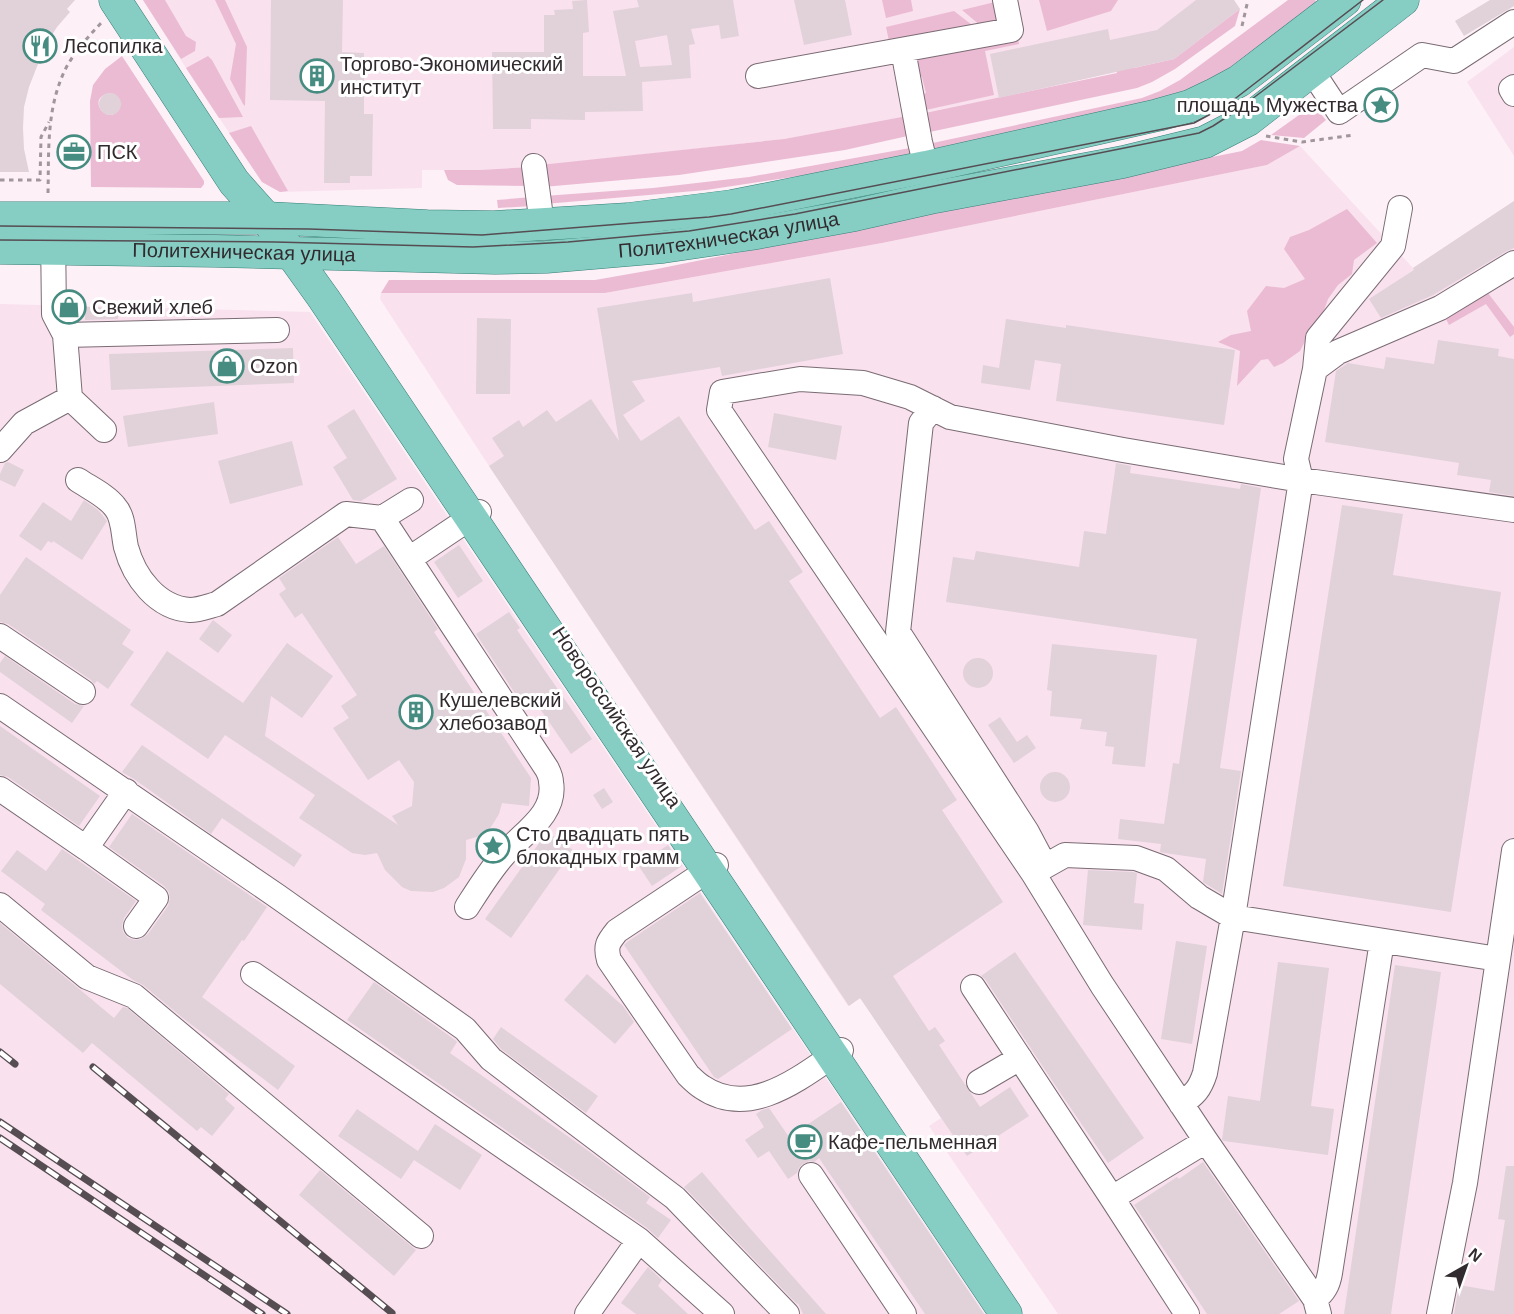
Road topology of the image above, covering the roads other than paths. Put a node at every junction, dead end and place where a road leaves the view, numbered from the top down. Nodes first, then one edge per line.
1 (1005, 0) edge
2 (1345, 0) edge
3 (1403, 0) edge
4 (109, 10) edge
5 (1514, 22) edge
6 (903, 50) junction
7 (1312, 71) junction
8 (758, 76) dead end
9 (1514, 87) edge
10 (1514, 94) edge
11 (1116, 124) junction
12 (1123, 162) junction
13 (534, 166) dead end
14 (927, 167) junction
15 (1400, 207) dead end
16 (0, 218) edge
17 (266, 218) junction
18 (52, 220) junction
19 (542, 224) junction
20 (0, 248) edge
21 (298, 253) junction
22 (1514, 263) edge
23 (277, 330) dead end
24 (65, 335) junction
25 (1315, 369) junction
26 (70, 398) junction
27 (933, 408) junction
28 (104, 430) dead end
29 (0, 450) edge
30 (78, 480) dead end
31 (1301, 480) junction
32 (411, 500) dead end
33 (1514, 510) edge
34 (475, 515) junction
35 (382, 518) junction
36 (409, 559) junction
37 (0, 636) edge
38 (83, 692) dead end
39 (0, 706) edge
40 (0, 789) edge
41 (126, 791) junction
42 (86, 848) junction
43 (1514, 851) edge
44 (712, 868) junction
45 (1039, 870) junction
46 (0, 905) edge
47 (467, 907) dead end
48 (1233, 917) junction
49 (135, 926) dead end
50 (1382, 941) junction
51 (1498, 959) junction
52 (253, 974) dead end
53 (974, 987) dead end
54 (837, 1053) junction
55 (1020, 1058) junction
56 (979, 1082) dead end
57 (1181, 1104) junction
58 (1206, 1141) junction
59 (811, 1175) dead end
60 (1112, 1198) junction
61 (421, 1236) dead end
62 (639, 1240) junction
63 (1317, 1307) edge
64 (587, 1314) edge
65 (722, 1314) edge
66 (787, 1314) edge
67 (904, 1314) edge
68 (1006, 1314) edge
69 (1018, 1314) edge
70 (1187, 1314) edge
71 (1439, 1314) edge

1 - 6 lane
2 - 11 main road, Политехническая улица
3 - 7 main road, Политехническая улица
4 - 17 main road, Новороссийская улица
5 - 7 lane
6 - 8 lane
6 - 14 lane
7 - 12 main road, Политехническая улица
9 - 10 lane
11 - 12 main road
11 - 14 main road, Политехническая улица
12 - 21 main road, Политехническая улица
13 - 19 lane
14 - 19 main road, Политехническая улица
15 - 25 lane
16 - 18 main road, Политехническая улица
17 - 18 main road, Политехническая улица
17 - 19 main road, Политехническая улица
17 - 21 main road, Новороссийская улица
18 - 20 main road, Политехническая улица
18 - 21 main road, Политехническая улица
18 - 24 lane
21 - 34 main road, Новороссийская улица
22 - 25 lane
23 - 24 lane
24 - 26 lane
25 - 31 lane
26 - 28 lane
26 - 29 lane
27 - 31 lane
27 - 45 lane
27 - 45 lane
30 - 35 lane
31 - 33 lane
31 - 48 lane
32 - 35 lane
34 - 36 lane
34 - 44 main road, Новороссийская улица
35 - 36 lane
36 - 47 lane
37 - 38 lane
39 - 41 lane
40 - 42 lane
41 - 42 lane
41 - 66 lane
42 - 49 lane
43 - 51 lane
44 - 54 main road, Новороссийская улица
44 - 54 lane
45 - 48 lane
45 - 57 lane
46 - 61 lane
48 - 50 lane
48 - 57 lane
50 - 51 lane
50 - 63 lane
51 - 71 lane
52 - 62 lane
53 - 55 lane
54 - 68 main road, Новороссийская улица
54 - 69 main road, Новороссийская улица
55 - 56 lane
55 - 60 lane
57 - 58 lane
58 - 60 lane
58 - 63 lane
59 - 67 lane
60 - 70 lane
62 - 64 lane
62 - 65 lane

